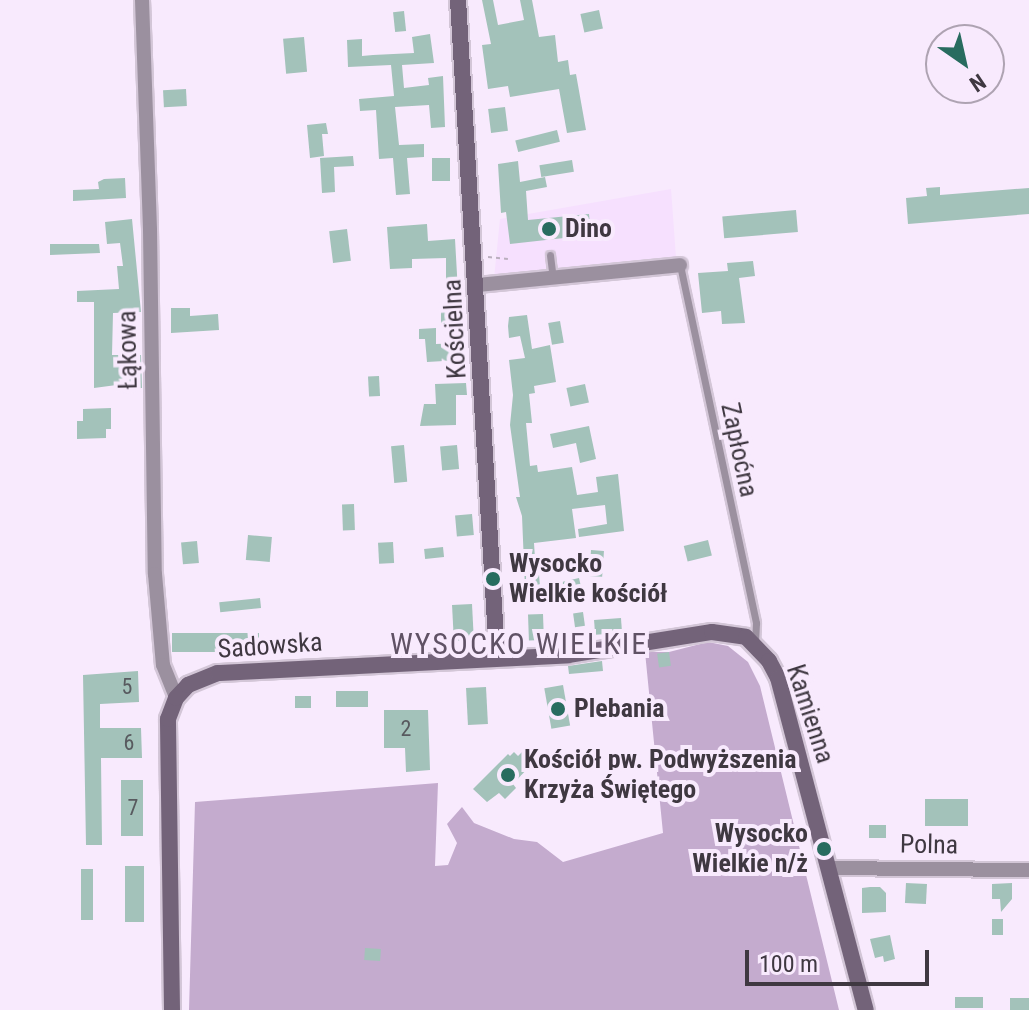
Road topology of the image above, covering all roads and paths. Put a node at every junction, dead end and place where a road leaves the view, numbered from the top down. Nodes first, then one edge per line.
1 (142, 0) edge
2 (458, 0) edge
3 (475, 255) junction
4 (550, 255) dead end
5 (508, 259) dead end
6 (680, 265) joint
7 (553, 278) junction
8 (477, 285) junction
9 (755, 644) junction
10 (497, 656) junction
11 (176, 698) junction
12 (829, 868) junction
13 (1029, 870) edge
14 (172, 1010) edge
15 (866, 1010) edge

1 - 11 street, Łąkowa
2 - 3 street, Kościelna
3 - 5 path
3 - 8 street, Kościelna
4 - 7 lane
6 - 7 street
6 - 9 lane, Zapłoćna
7 - 8 street
8 - 10 street, Kościelna
9 - 10 street, Kamienna
9 - 12 street, Kamienna
10 - 11 street, Sadowska
11 - 14 street
12 - 13 street, Polna
12 - 15 street, Kamienna

